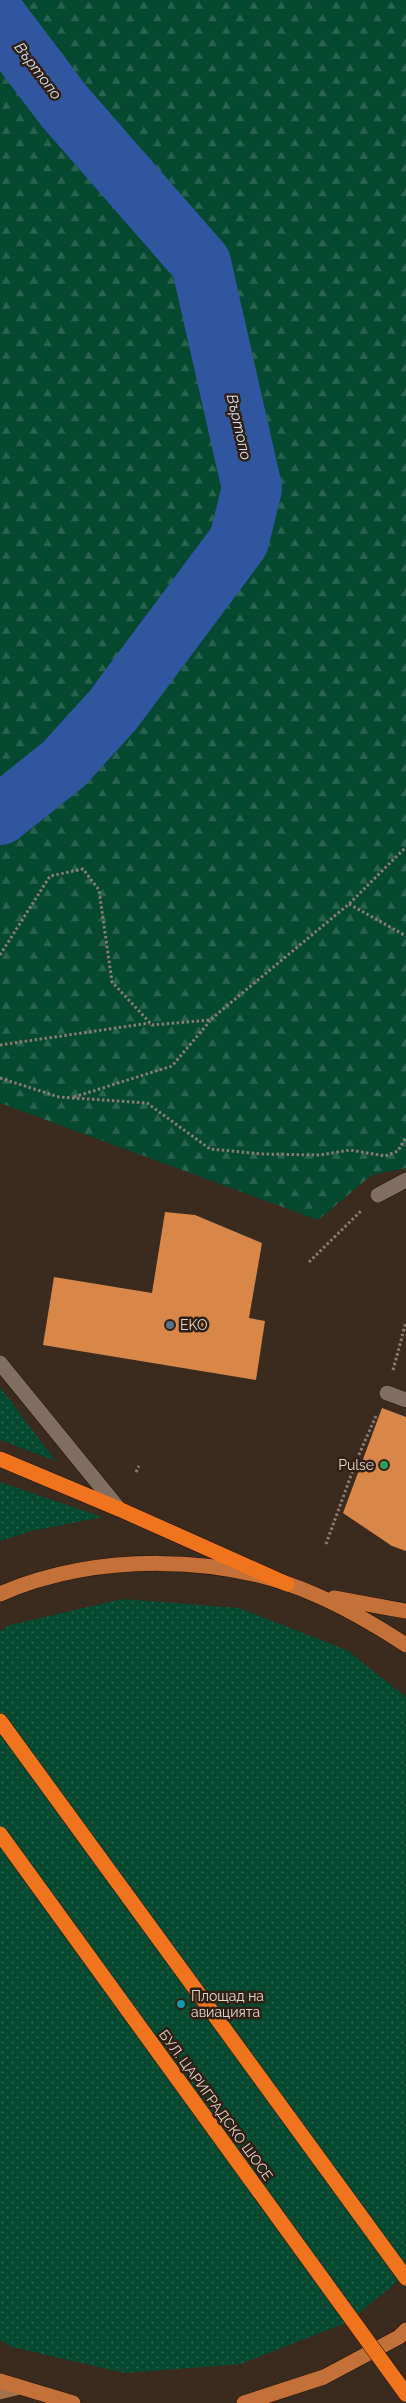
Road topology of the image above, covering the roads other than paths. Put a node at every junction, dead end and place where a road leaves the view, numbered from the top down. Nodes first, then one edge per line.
1 (406, 1180) edge
2 (378, 1195) road end
3 (0, 1363) edge
4 (386, 1393) dead end
5 (406, 1400) edge
6 (0, 1459) edge
7 (119, 1509) junction
8 (287, 1584) junction
9 (0, 1594) edge
10 (315, 1594) junction
11 (406, 1611) edge
12 (406, 1645) edge
13 (0, 1721) edge
14 (0, 1834) edge
15 (406, 2278) edge
16 (406, 2330) edge
17 (0, 2381) edge
18 (16, 2388) junction
19 (0, 2392) edge
20 (406, 2394) edge
21 (73, 2403) edge
22 (244, 2403) edge

1 - 2 street
3 - 7 street
4 - 5 street
6 - 7 highway
7 - 8 highway
8 - 9 main road
8 - 10 main road
10 - 11 main road
10 - 12 main road
13 - 15 highway
14 - 20 highway, БУЛ. ЦАРИГРАДСКО ШОСЕ, bridge
16 - 22 main road
17 - 18 main road
18 - 19 main road
18 - 21 main road

